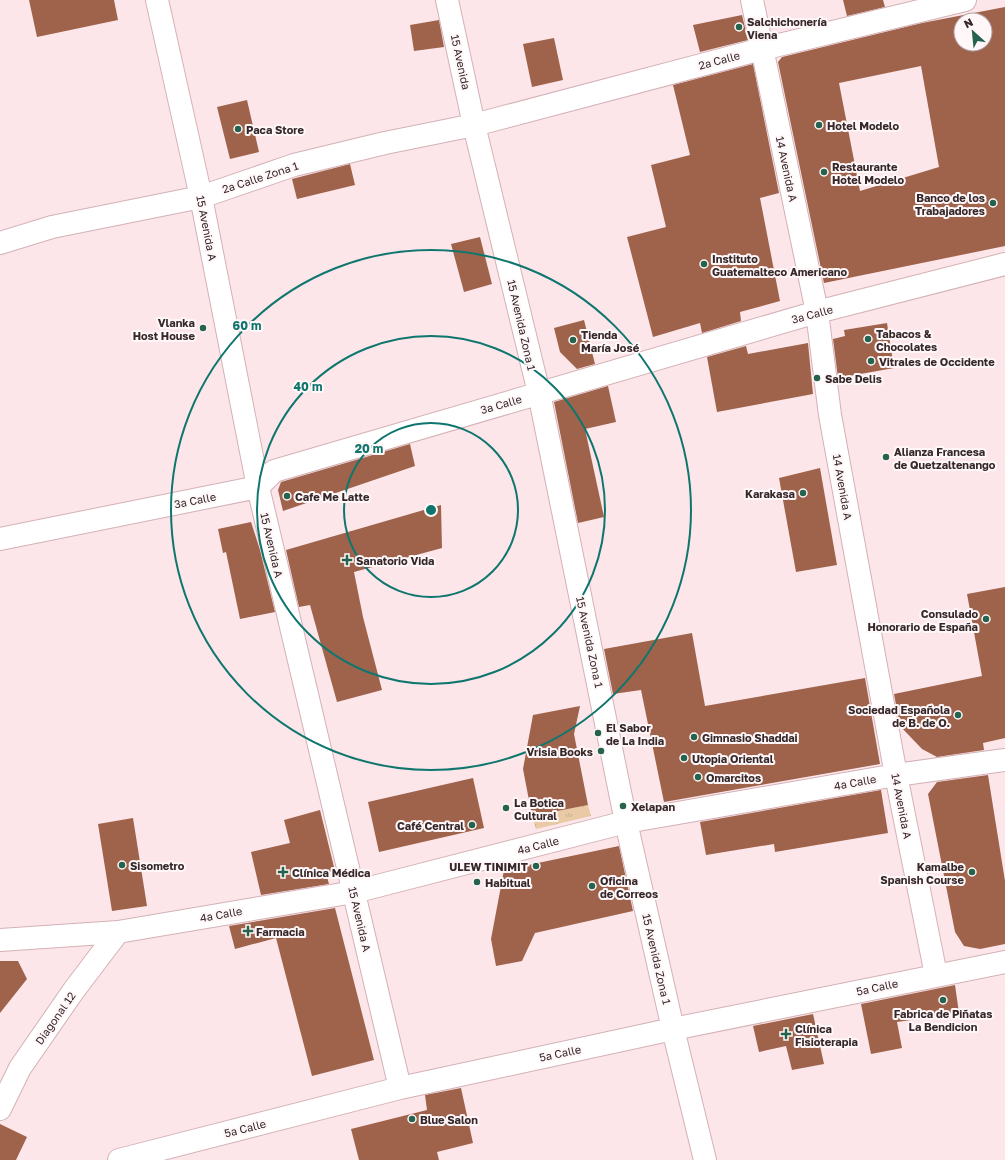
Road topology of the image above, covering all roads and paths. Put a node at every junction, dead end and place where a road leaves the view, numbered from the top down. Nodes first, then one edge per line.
1 (157, 0) edge
2 (447, 0) edge
3 (752, 0) edge
4 (965, 0) edge
5 (762, 49) junction
6 (474, 124) junction
7 (201, 197) junction
8 (0, 243) edge
9 (1005, 264) edge
10 (817, 312) junction
11 (539, 393) junction
12 (258, 487) junction
13 (0, 539) edge
14 (1005, 760) edge
15 (896, 775) junction
16 (626, 822) junction
17 (354, 892) junction
18 (118, 932) junction
19 (0, 940) edge
20 (1005, 962) edge
21 (936, 975) junction
22 (672, 1029) junction
23 (400, 1088) junction
24 (0, 1109) edge
25 (119, 1160) edge
26 (705, 1160) edge

1 - 7 street, 15 Avenida A
2 - 6 street, 15 Avenida
3 - 5 street, 14 Avenida A
4 - 5 street, 2a Calle
5 - 6 street, 2a Calle
5 - 10 street, 14 Avenida A
6 - 7 street, 2a Calle Zona 1
6 - 11 street, 15 Avenida Zona 1
7 - 8 street, 2a Calle Zona 1
7 - 12 street, 15 Avenida A
9 - 10 street, 3a Calle
10 - 11 street, 3a Calle
10 - 15 street, 14 Avenida A
11 - 12 street, 3a Calle
11 - 16 street, 15 Avenida Zona 1
12 - 13 street, 3a Calle
12 - 17 street, 15 Avenida A
14 - 15 street, 4a Calle
15 - 16 street, 4a Calle
15 - 21 street, 14 Avenida A
16 - 17 street, 4a Calle
16 - 22 street, 15 Avenida Zona 1
17 - 18 street, 4a Calle
17 - 23 street, 15 Avenida A
18 - 19 street, 4a Calle
18 - 24 street, Diagonal 12
20 - 21 street, 5a Calle
21 - 22 street, 5a Calle
22 - 23 street, 5a Calle
22 - 26 street, 15 Avenida Zona 1
23 - 25 street, 5a Calle

